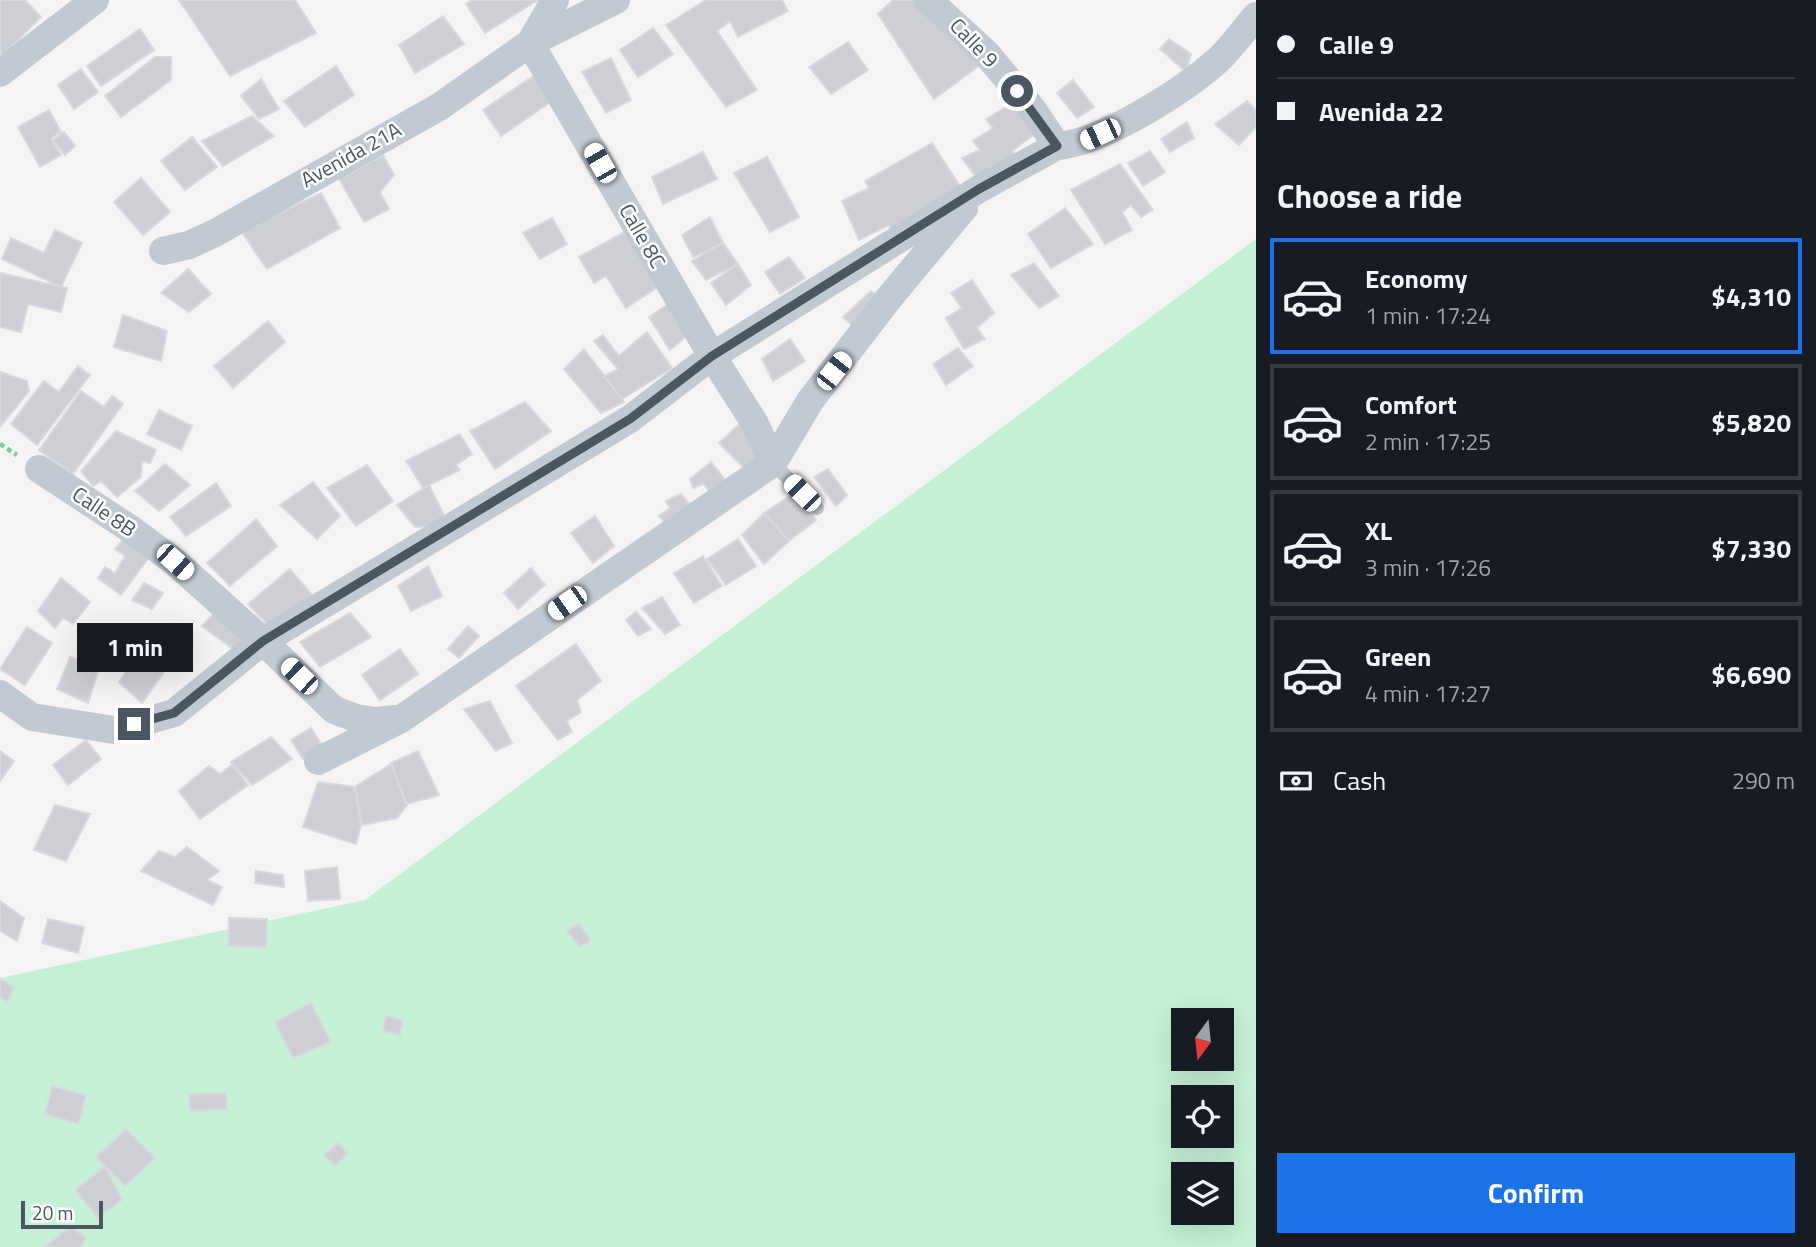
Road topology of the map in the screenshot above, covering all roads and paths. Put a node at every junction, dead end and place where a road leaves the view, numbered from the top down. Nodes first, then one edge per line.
1 (95, 0) edge
2 (555, 0) edge
3 (616, 0) edge
4 (928, 0) edge
5 (1256, 16) edge
6 (530, 43) junction
7 (0, 73) edge
8 (1064, 146) junction
9 (979, 189) junction
10 (163, 251) dead end
11 (712, 356) junction
12 (773, 463) junction
13 (38, 469) dead end
14 (817, 508) dead end
15 (263, 641) junction
16 (0, 694) edge
17 (401, 719) junction
18 (318, 761) dead end

1 - 7 street
2 - 6 street
3 - 6 street
4 - 8 street, Calle 9
5 - 8 street
6 - 10 street, Avenida 21A
6 - 11 street, Calle 8C
8 - 9 street
9 - 11 street
9 - 12 street
11 - 12 street, Calle 8C
11 - 15 street
12 - 14 lane
12 - 17 street
13 - 15 street, Calle 8B
15 - 16 street
15 - 17 street, Calle 8B
17 - 18 street

